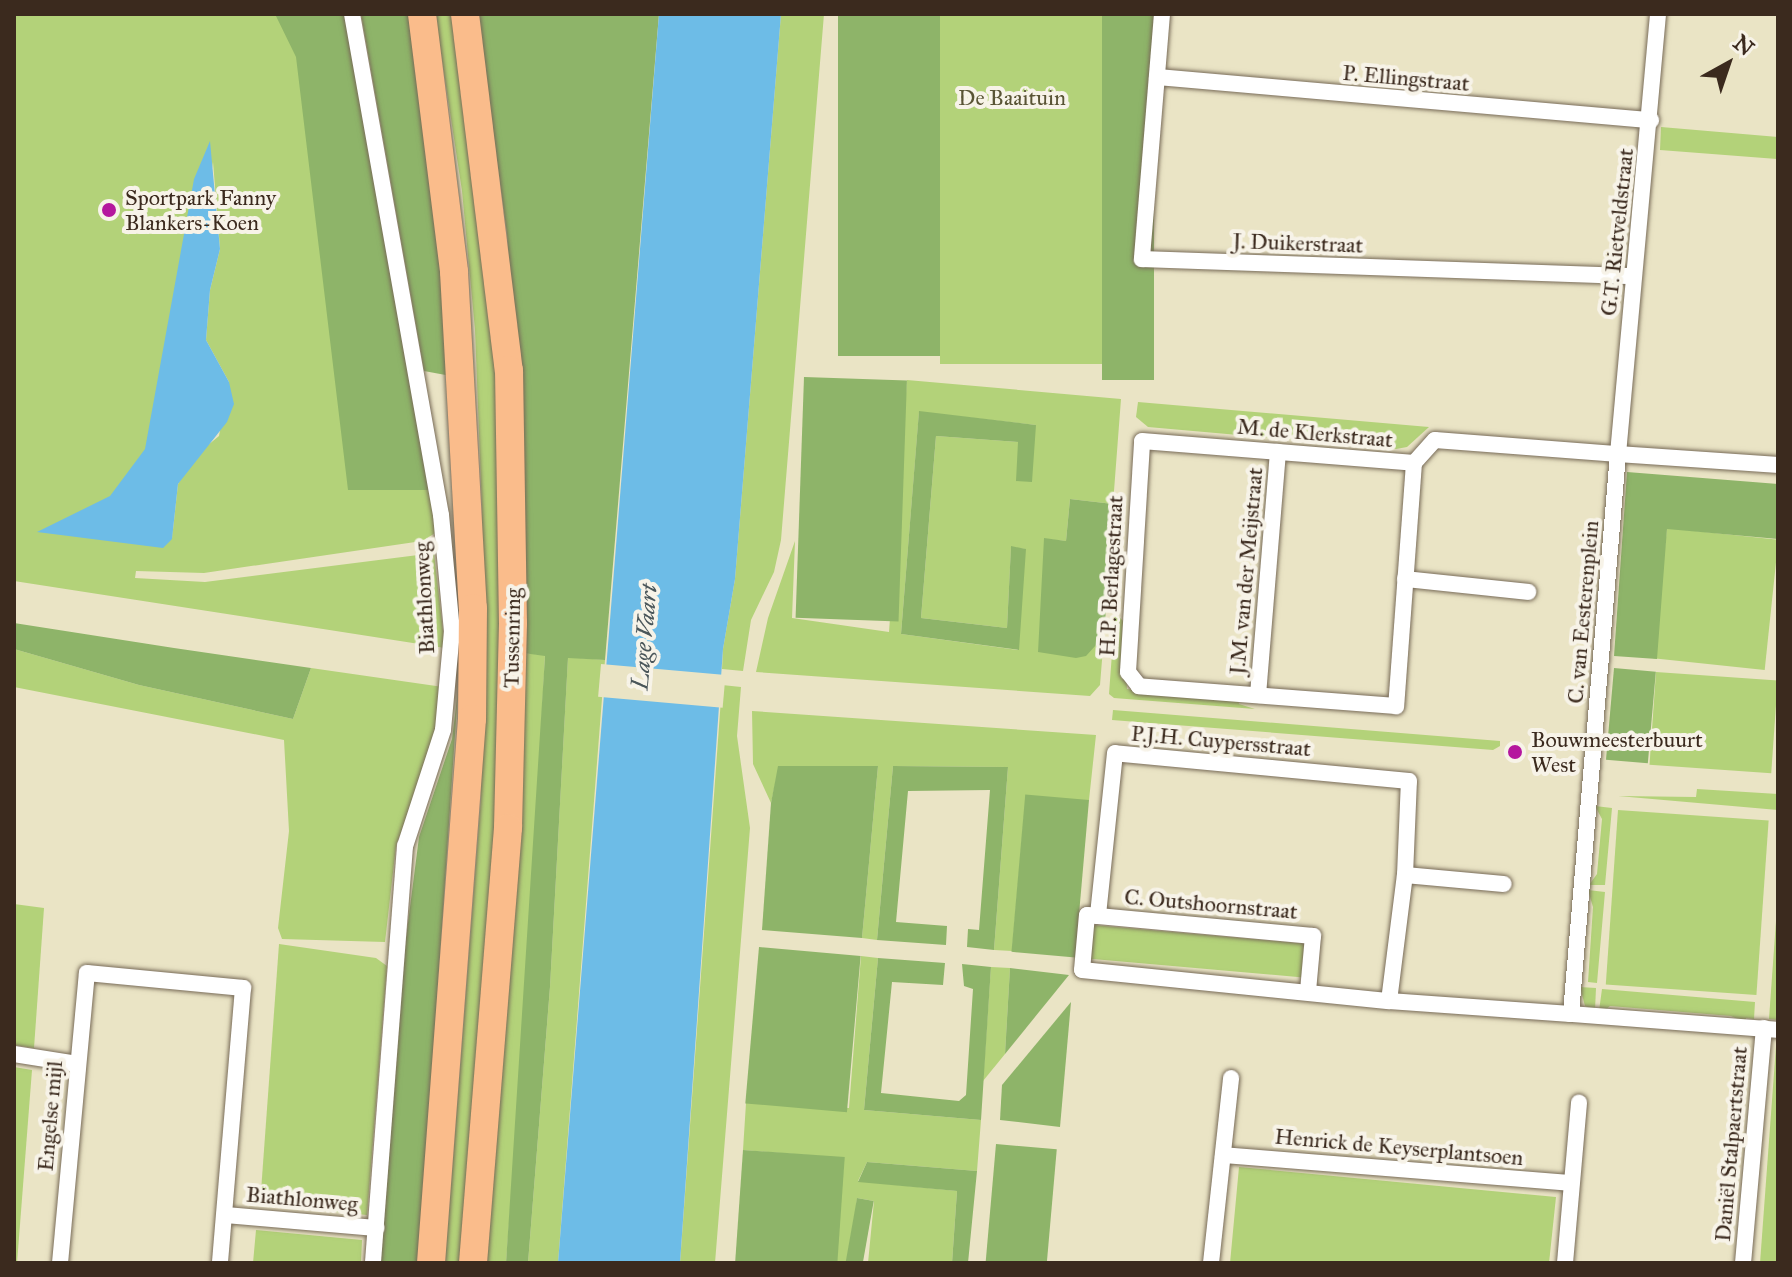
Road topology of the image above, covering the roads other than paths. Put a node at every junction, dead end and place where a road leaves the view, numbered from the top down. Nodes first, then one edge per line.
1 (352, 14) edge
2 (422, 14) edge
3 (465, 14) edge
4 (1162, 14) edge
5 (1658, 14) edge
6 (1157, 77) junction
7 (1651, 120) junction
8 (1634, 276) junction
9 (1142, 441) joint
10 (1278, 452) junction
11 (1618, 454) junction
12 (1414, 463) junction
13 (1778, 465) edge
14 (1405, 579) junction
15 (1528, 592) dead end
16 (1258, 695) junction
17 (1405, 875) junction
18 (1504, 884) dead end
19 (1098, 916) junction
20 (87, 973) joint
21 (1308, 991) junction
22 (1389, 1001) junction
23 (1571, 1014) junction
24 (1771, 1029) edge
25 (14, 1054) edge
26 (77, 1064) junction
27 (1231, 1078) dead end
28 (1579, 1103) dead end
29 (1223, 1155) junction
30 (1571, 1183) junction
31 (225, 1215) junction
32 (376, 1228) junction
33 (60, 1263) edge
34 (220, 1263) edge
35 (373, 1263) edge
36 (431, 1263) edge
37 (473, 1263) edge
38 (1211, 1263) edge
39 (1565, 1263) edge
40 (1743, 1263) edge

1 - 32 street, Biathlonweg
2 - 36 highway, Tussenring
3 - 37 highway, Tussenring
4 - 6 street
5 - 7 street, G.T. Rietveldstraat
6 - 7 street, P. Ellingstraat
6 - 8 street, J. Duikerstraat
7 - 8 street, G.T. Rietveldstraat
8 - 11 street, G.T. Rietveldstraat
9 - 10 street, M. de Klerkstraat
9 - 16 street, H.P. Berlagestraat
10 - 12 street, M. de Klerkstraat
10 - 16 street, J.M. van der Meijstraat
11 - 12 street, M. de Klerkstraat
11 - 13 street
11 - 23 street, C. van Eesterenplein
12 - 14 street
14 - 15 street
14 - 16 street, H.P. Berlagestraat
17 - 18 street
17 - 19 street, P.J.H. Cuypersstraat
17 - 22 street
19 - 21 street, C. Outshoornstraat
19 - 21 street, P.J.H. Cuypersstraat
20 - 26 street, Engelse mijl
20 - 31 street, Biathlonweg
21 - 22 street
22 - 23 street
23 - 24 street
24 - 40 street, Daniël Stalpaertstraat
25 - 26 street
26 - 33 street, Engelse mijl
27 - 29 street
28 - 30 street
29 - 30 street, Henrick de Keyserplantsoen
29 - 38 street
30 - 39 street
31 - 32 street, Biathlonweg
31 - 34 street
32 - 35 street, Biathlonweg

